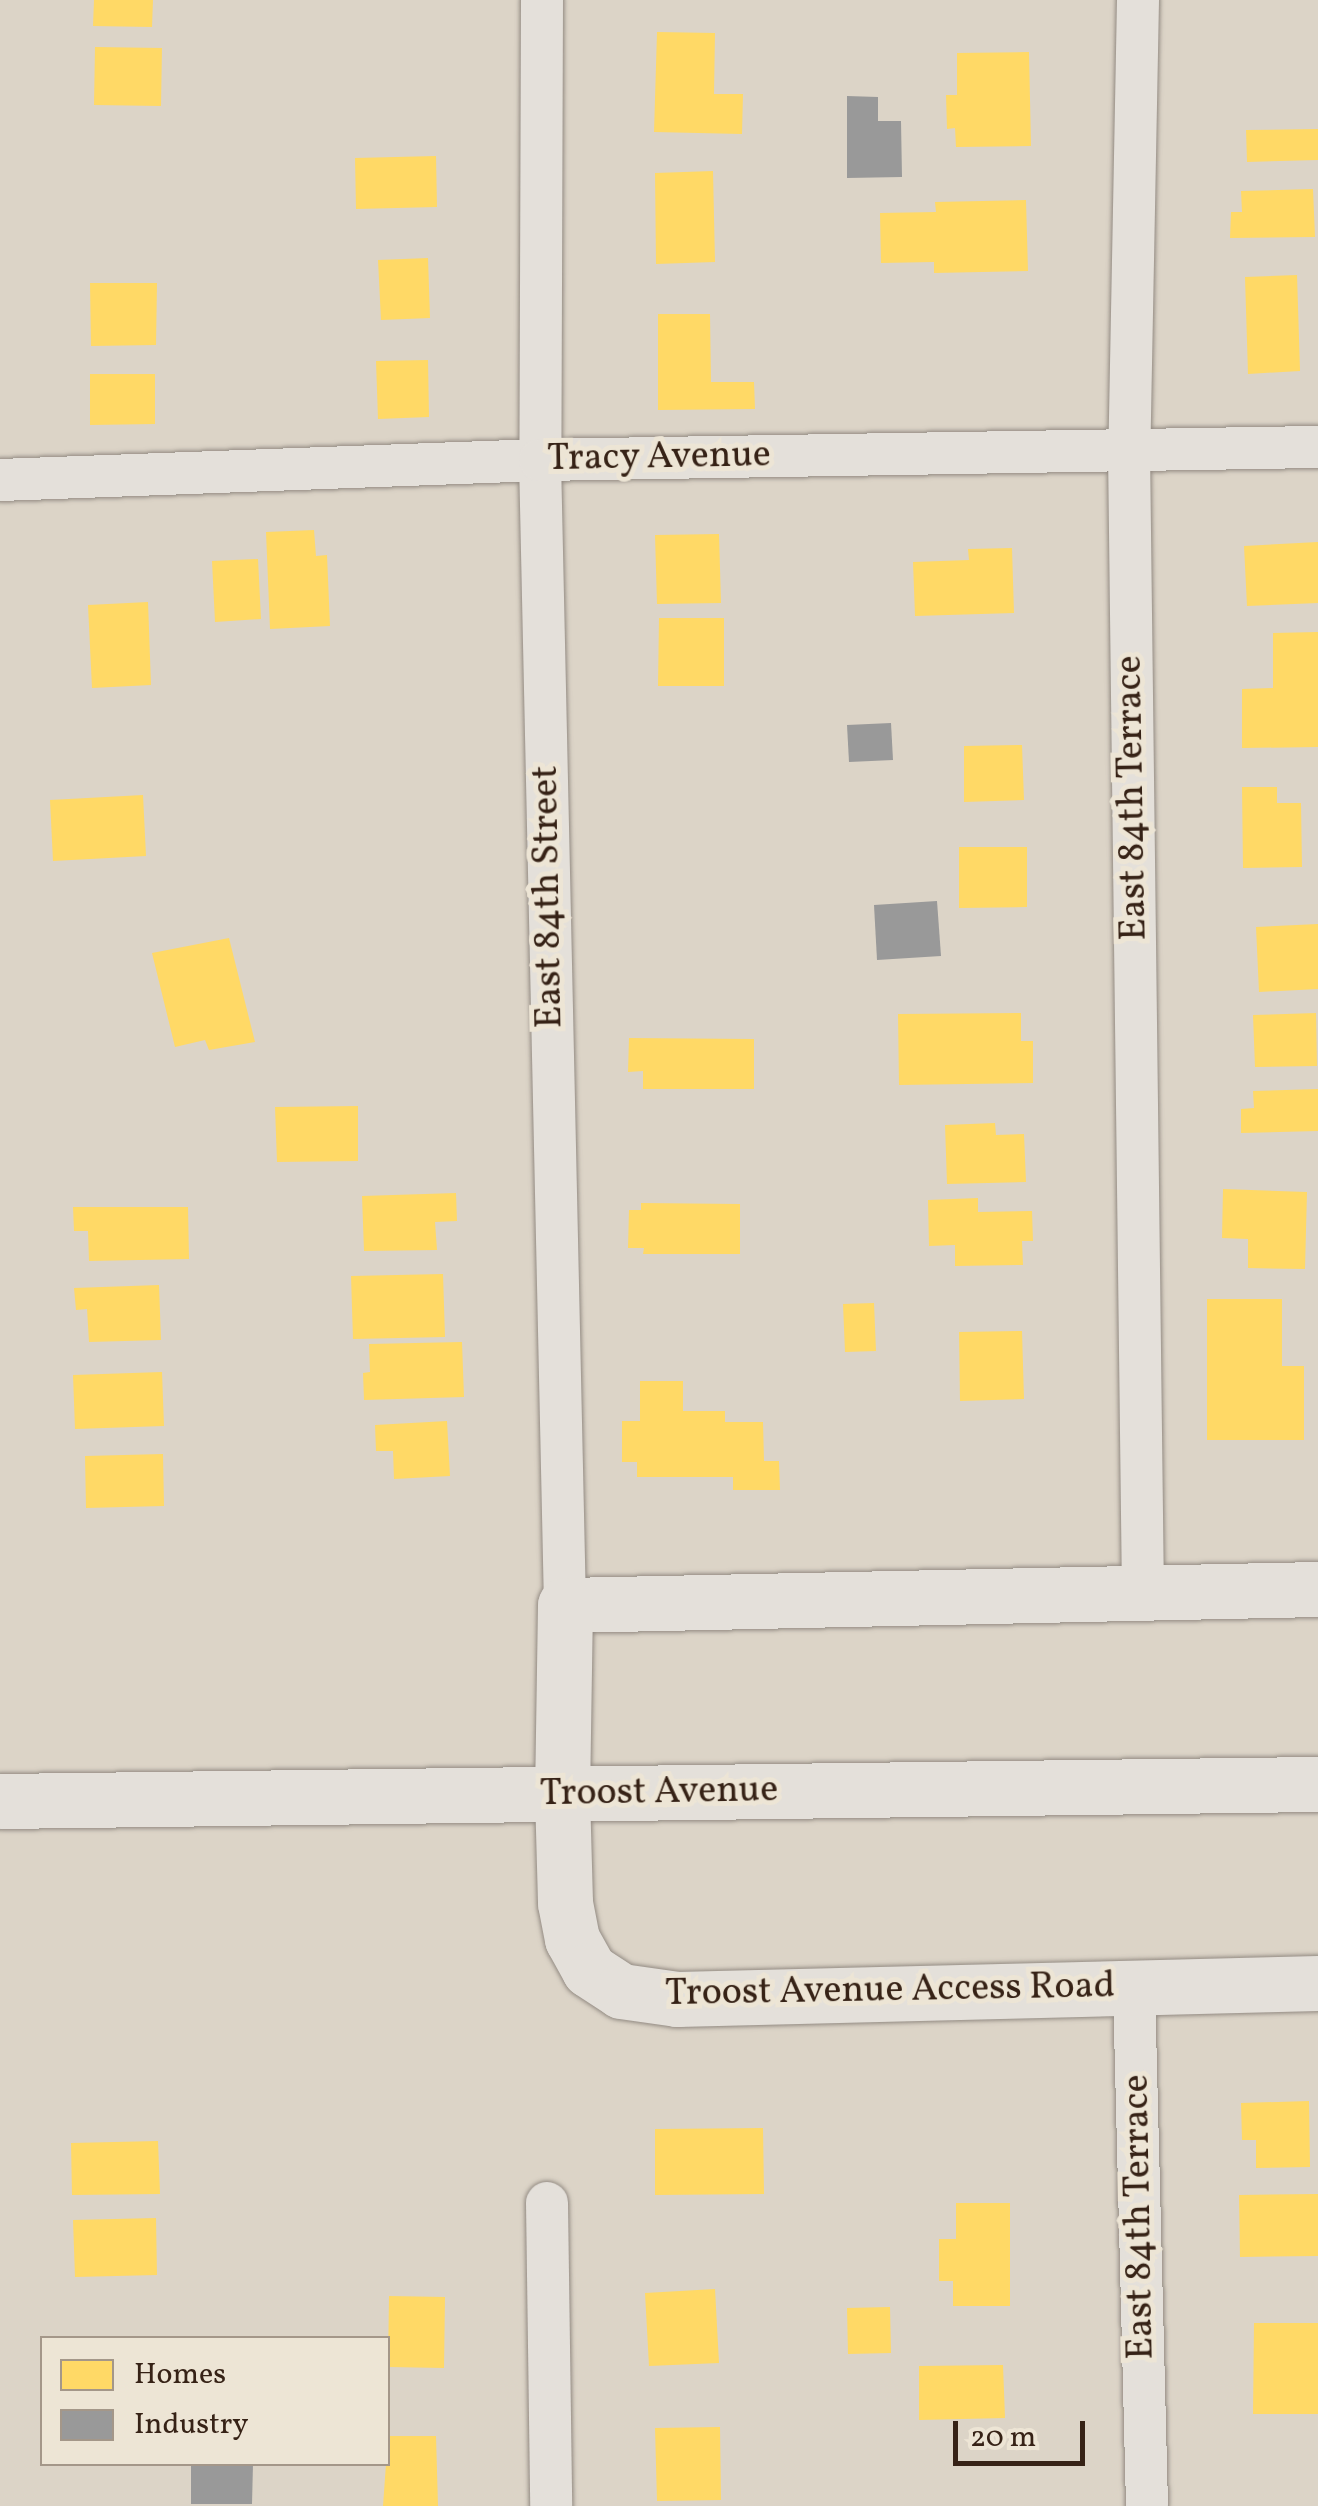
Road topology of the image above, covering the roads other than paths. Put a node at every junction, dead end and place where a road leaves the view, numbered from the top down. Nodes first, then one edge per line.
1 (542, 0) edge
2 (1138, 0) edge
3 (1318, 447) edge
4 (1130, 450) junction
5 (540, 460) junction
6 (0, 480) edge
7 (1318, 1589) edge
8 (1143, 1596) junction
9 (564, 1605) junction
10 (1318, 1784) edge
11 (562, 1794) junction
12 (0, 1801) edge
13 (1318, 1983) edge
14 (1134, 1988) junction
15 (547, 2202) dead end
16 (551, 2506) edge
17 (1147, 2506) edge

1 - 5 street, East 84th Street
2 - 4 street, East 84th Terrace
3 - 4 street, Tracy Avenue
4 - 5 street, Tracy Avenue
4 - 8 street, East 84th Terrace
5 - 6 street, Tracy Avenue
5 - 9 street, East 84th Street
7 - 8 street
8 - 9 street
9 - 11 street, East 84th Street
10 - 11 street, Troost Avenue
11 - 12 street, Troost Avenue
11 - 14 street, Troost Avenue Access Road
13 - 14 street, Troost Avenue Access Road
14 - 17 street, East 84th Terrace
15 - 16 street

